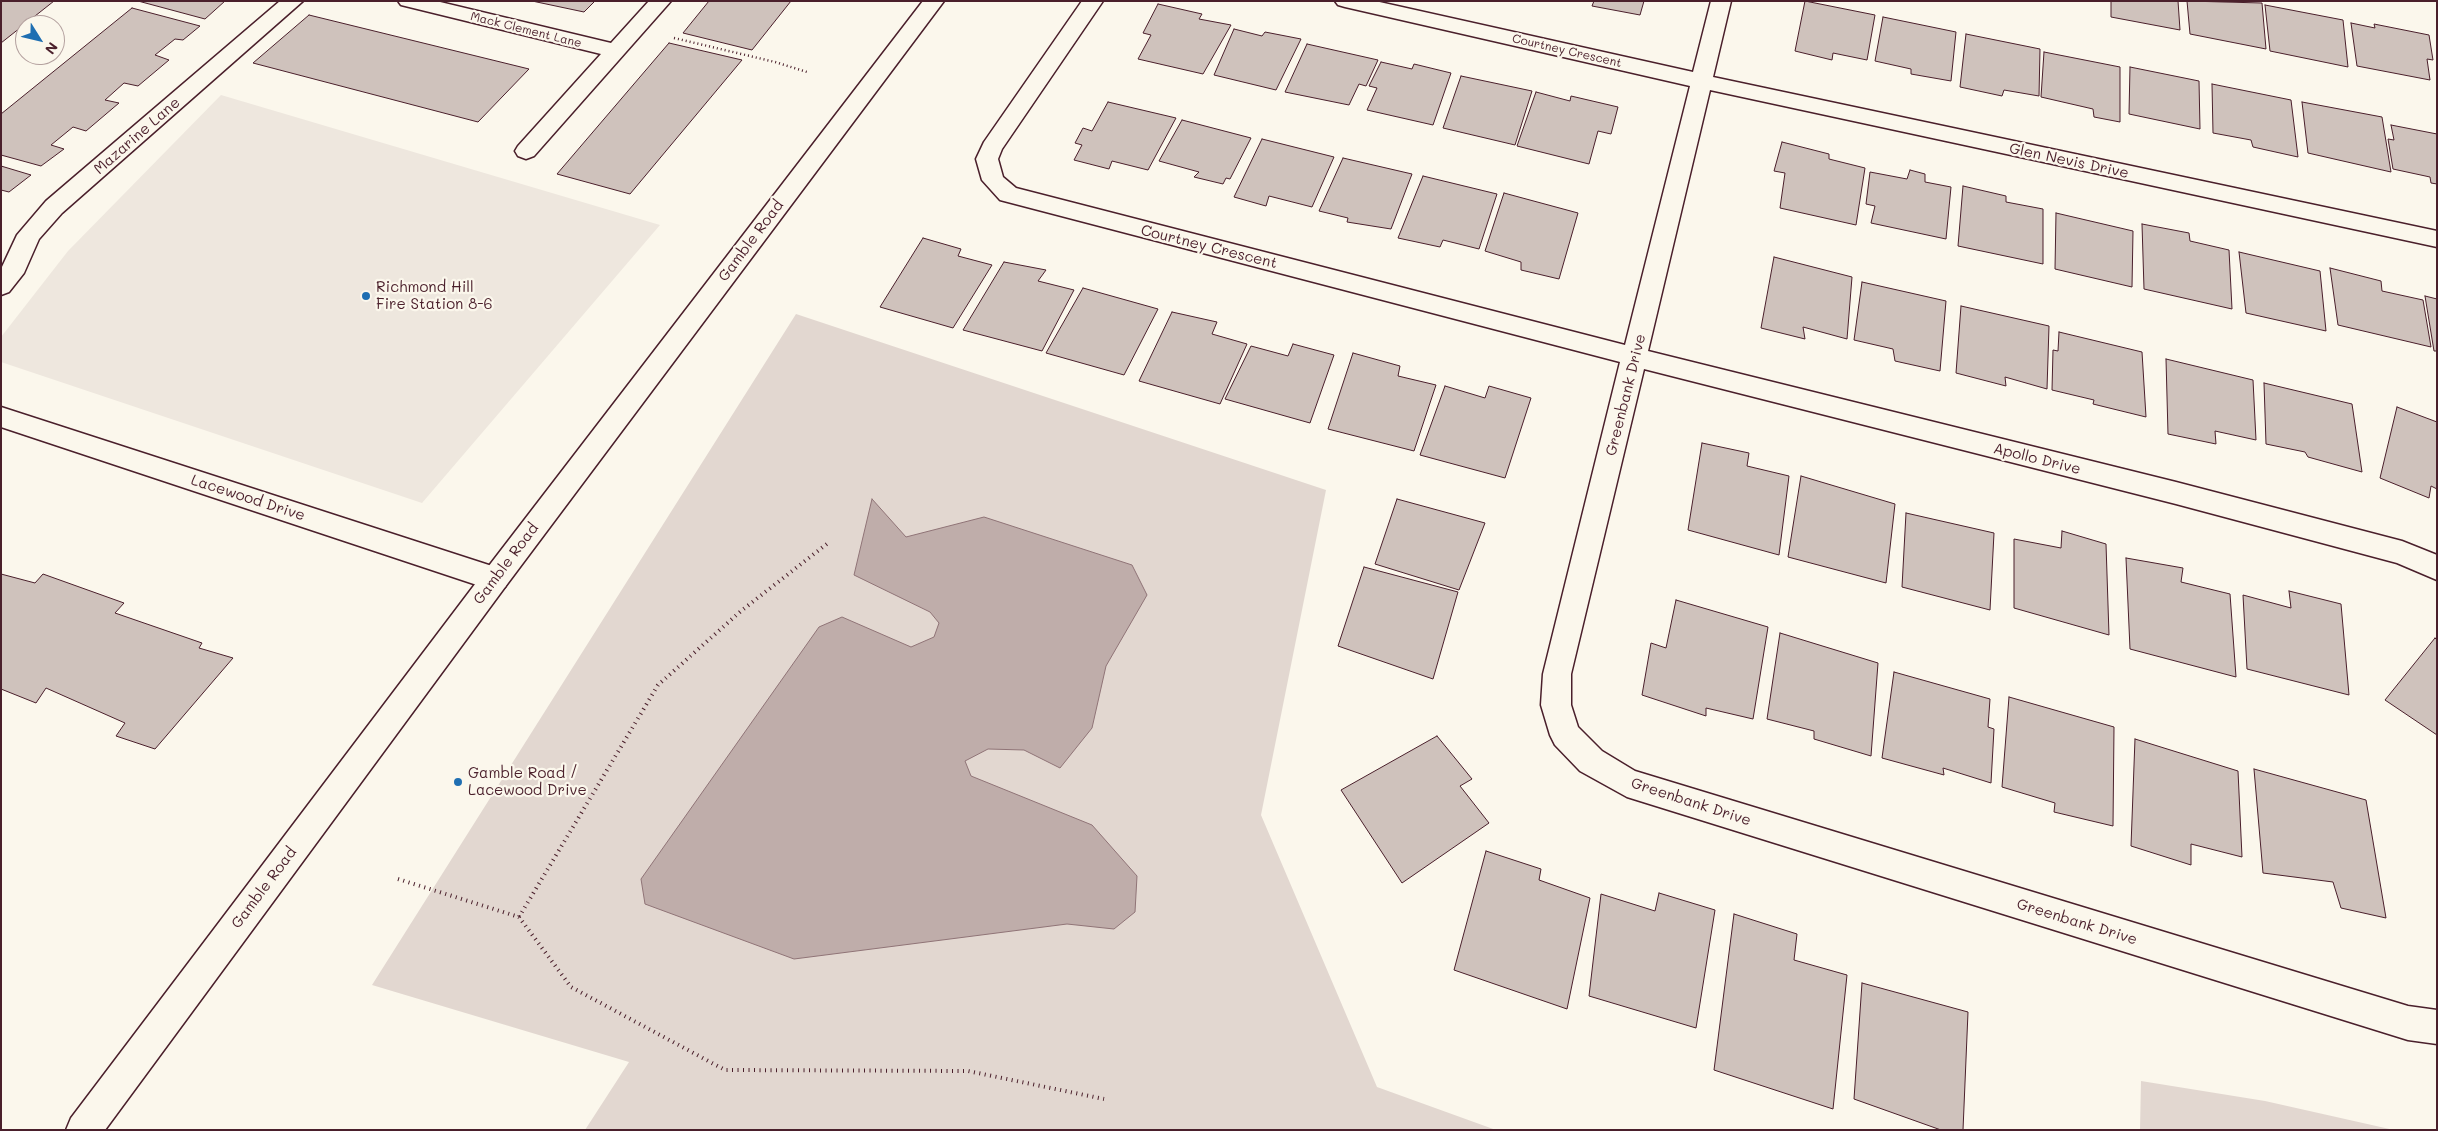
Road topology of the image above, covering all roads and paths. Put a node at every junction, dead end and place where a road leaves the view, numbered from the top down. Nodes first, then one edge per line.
1 (293, 1) edge
2 (408, 1) edge
3 (662, 1) edge
4 (934, 1) edge
5 (1093, 1) edge
6 (1345, 1) edge
7 (1721, 1) edge
8 (665, 35) dead end
9 (615, 51) junction
10 (806, 72) dead end
11 (1702, 82) junction
12 (526, 151) dead end
13 (2437, 239) edge
14 (1, 286) edge
15 (1636, 356) junction
16 (1, 417) edge
17 (828, 543) dead end
18 (2437, 568) edge
19 (495, 579) junction
20 (398, 879) dead end
21 (518, 917) junction
22 (2437, 1027) edge
23 (1104, 1099) dead end
24 (83, 1130) edge

1 - 14 street, Mazarine Lane
2 - 9 street, Mack Clement Lane
3 - 9 street
4 - 19 street, Gamble Road
5 - 15 street, Courtney Crescent
6 - 11 street, Courtney Crescent
7 - 11 street, Greenbank Drive
8 - 10 path
9 - 12 street
11 - 13 street, Glen Nevis Drive
11 - 15 street, Greenbank Drive
15 - 18 street, Apollo Drive
15 - 22 street, Greenbank Drive
16 - 19 street, Lacewood Drive
17 - 21 path
19 - 24 street, Gamble Road
20 - 21 path
21 - 23 path

